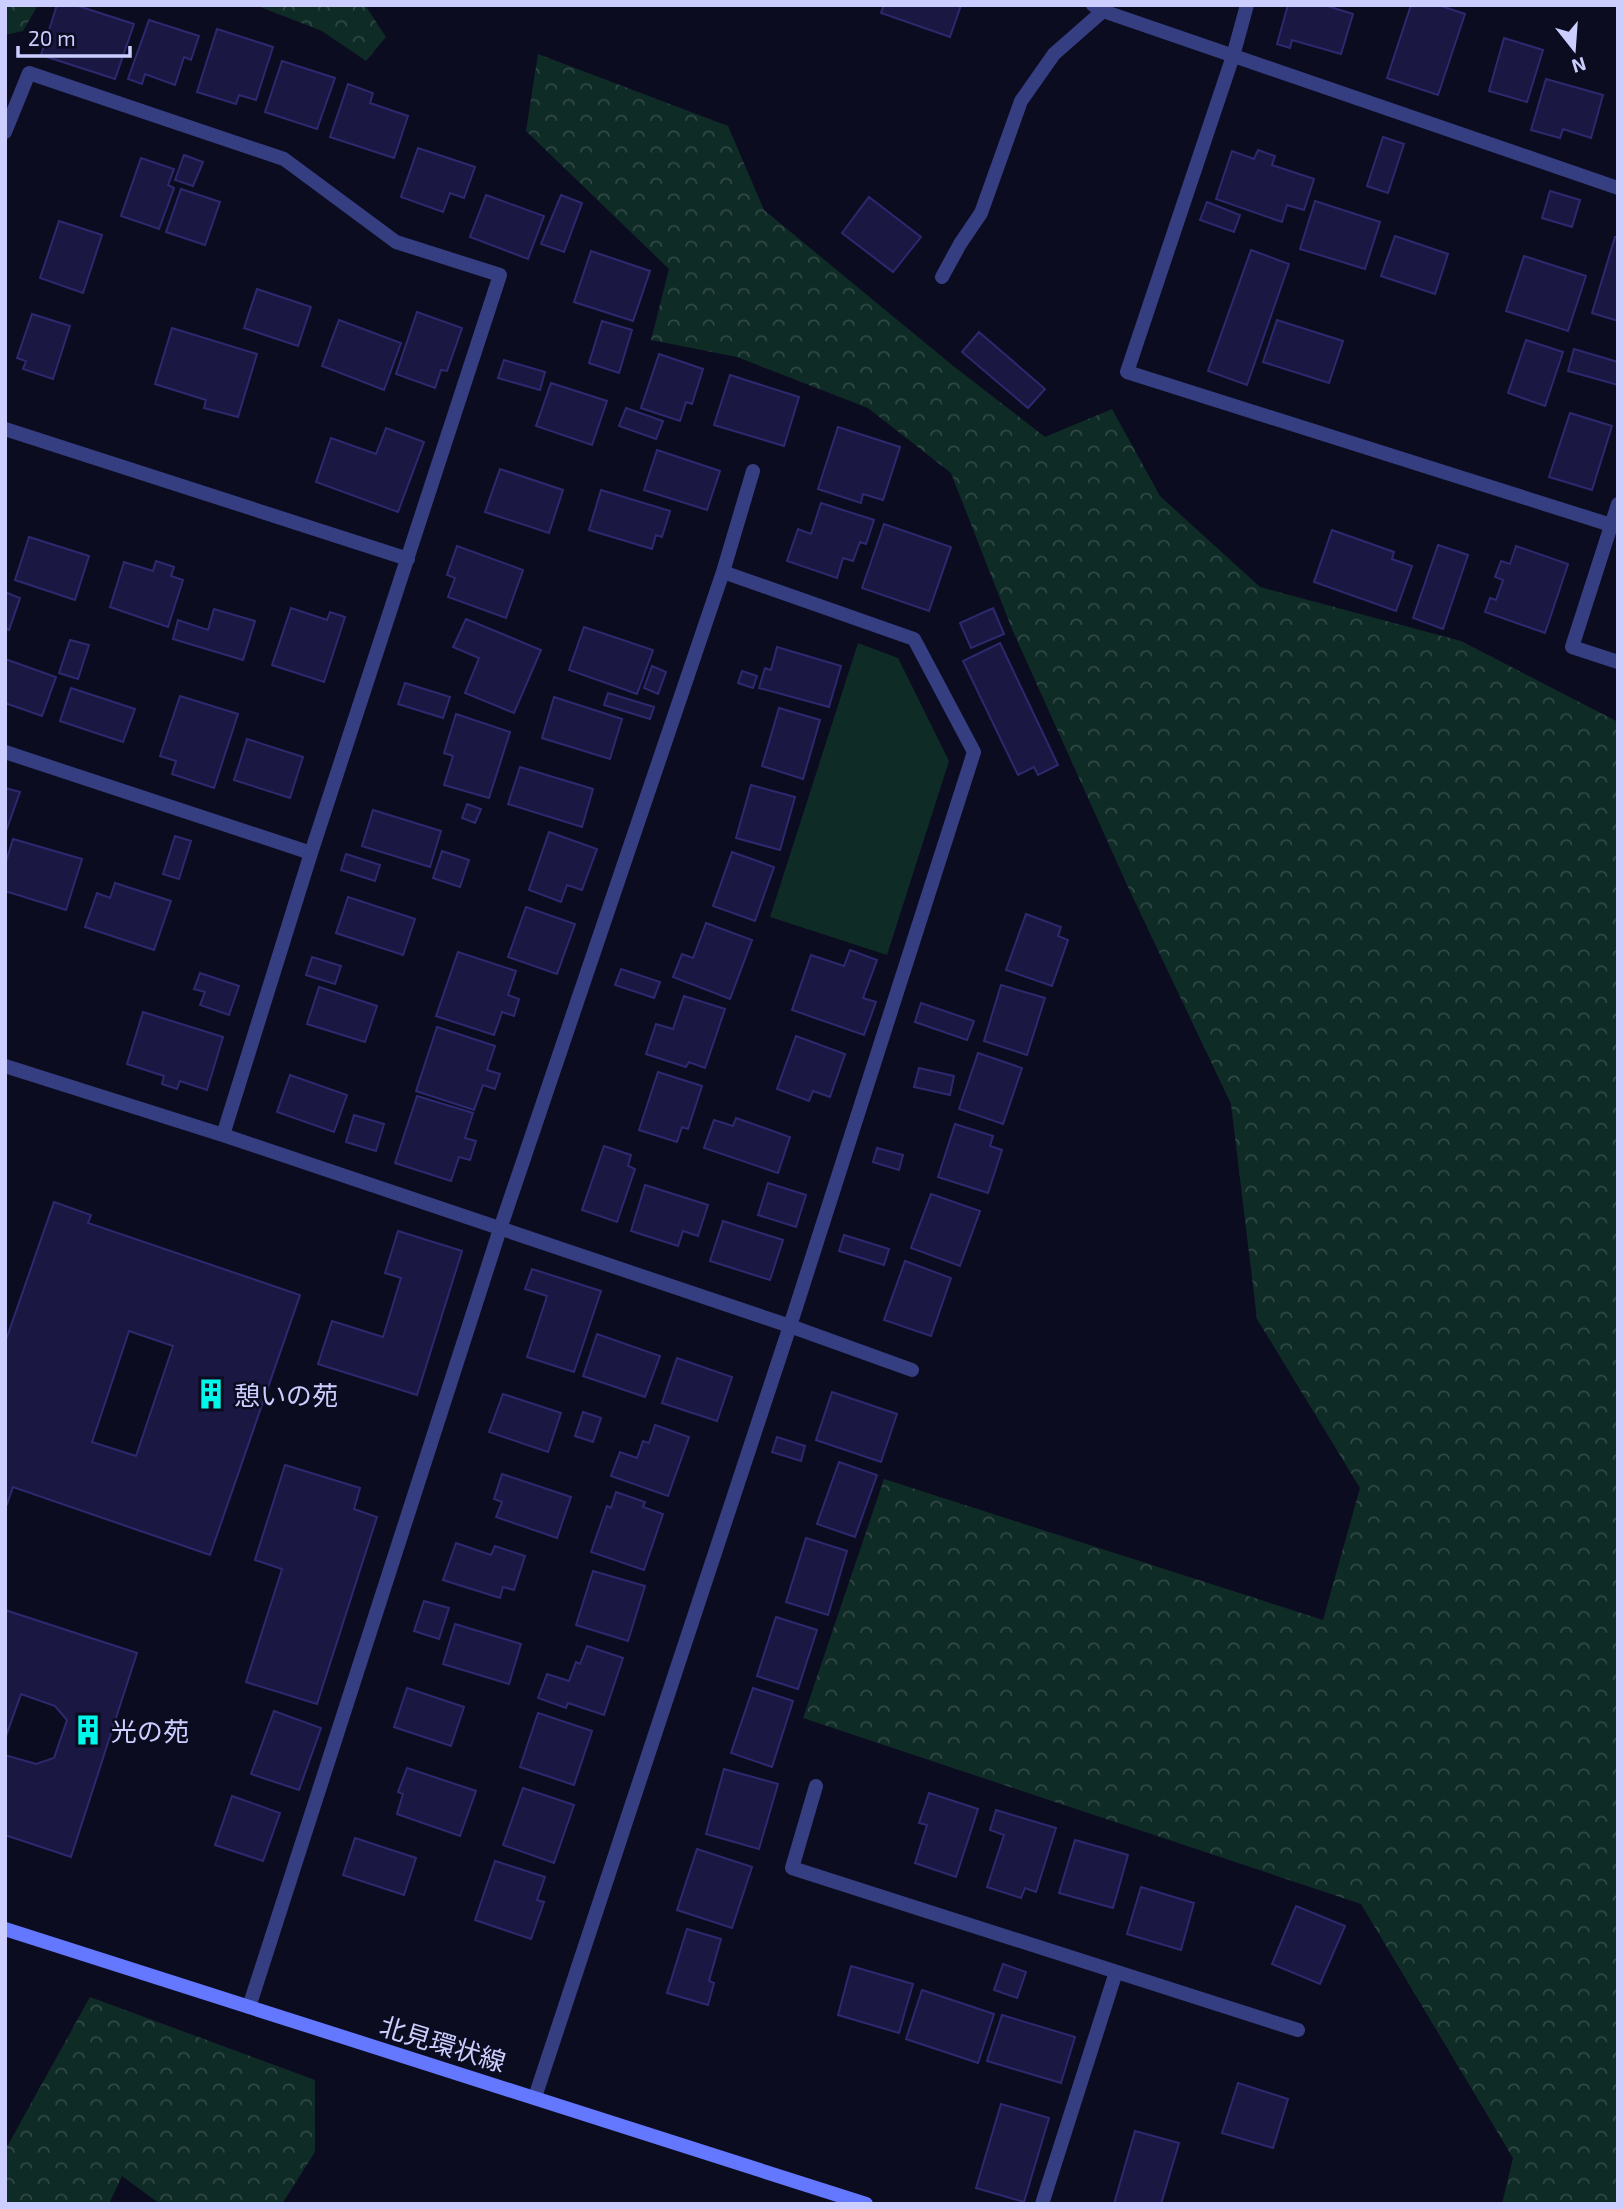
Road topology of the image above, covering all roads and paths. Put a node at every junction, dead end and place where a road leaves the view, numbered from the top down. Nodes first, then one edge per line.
1 (1247, 5) edge
2 (1098, 8) edge
3 (1233, 56) junction
4 (5, 132) edge
5 (1618, 188) edge
6 (942, 277) dead end
7 (5, 429) edge
8 (753, 471) dead end
9 (1618, 504) edge
10 (1611, 525) junction
11 (408, 559) junction
12 (723, 572) junction
13 (1618, 662) edge
14 (5, 752) edge
15 (311, 853) junction
16 (5, 1066) edge
17 (223, 1135) junction
18 (500, 1229) junction
19 (790, 1326) junction
20 (912, 1370) dead end
21 (816, 1786) dead end
22 (5, 1929) edge
23 (1116, 1972) junction
24 (249, 2007) junction
25 (1298, 2030) dead end
26 (535, 2097) junction
27 (866, 2204) edge
28 (1042, 2204) edge

1 - 3 street
2 - 3 street
2 - 6 street
3 - 5 street
3 - 10 street
4 - 11 street
7 - 11 street
8 - 12 street
9 - 10 street
10 - 13 street
11 - 15 street
12 - 18 street
12 - 19 street
14 - 15 street
15 - 17 street
16 - 17 street
17 - 18 street
18 - 19 street
18 - 24 street
19 - 20 street
19 - 26 street
21 - 23 street
22 - 24 main road, 北見環状線
23 - 25 street
23 - 28 street
24 - 26 main road, 北見環状線
26 - 27 main road, 北見環状線

